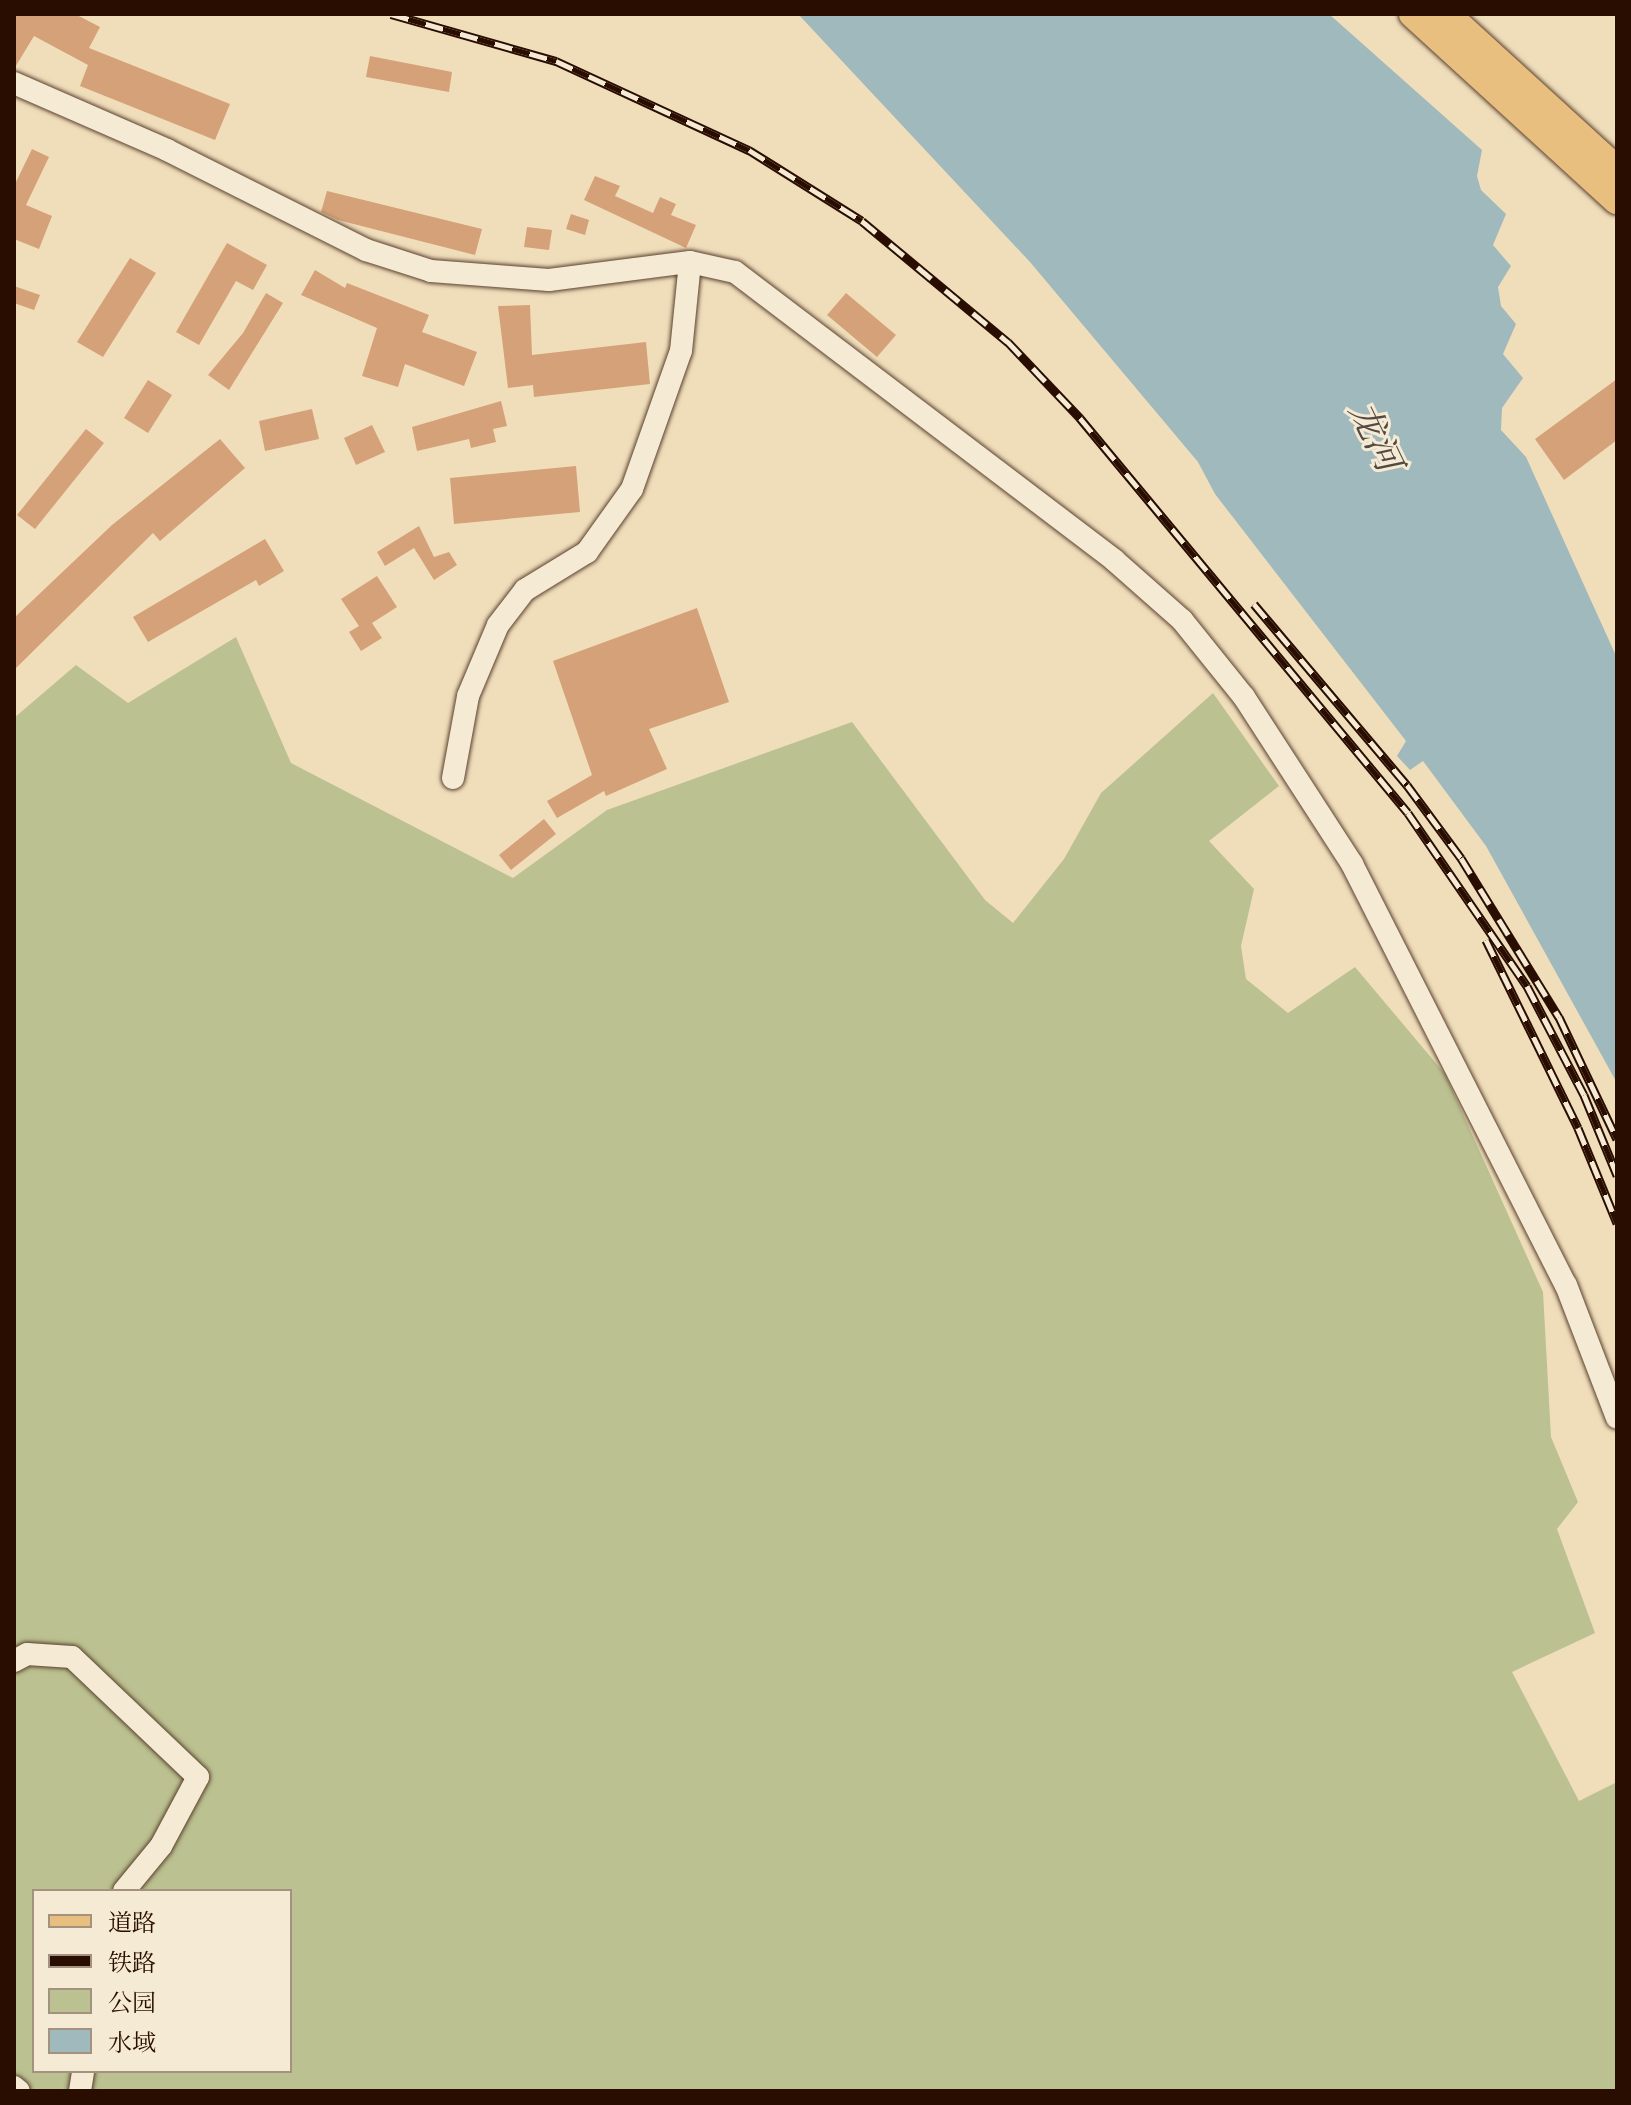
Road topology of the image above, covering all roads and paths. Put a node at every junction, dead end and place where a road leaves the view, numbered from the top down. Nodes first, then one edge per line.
1 (1413, 14) edge
2 (1446, 14) edge
3 (14, 83) edge
4 (1617, 170) edge
5 (1617, 200) edge
6 (690, 262) junction
7 (453, 778) dead end
8 (1617, 1418) edge
9 (14, 1661) edge
10 (126, 1889) edge
11 (14, 2087) edge
12 (19, 2091) edge

1 - 5 main road
2 - 4 main road
3 - 6 street
6 - 7 street
6 - 8 street
9 - 10 street
11 - 12 street

